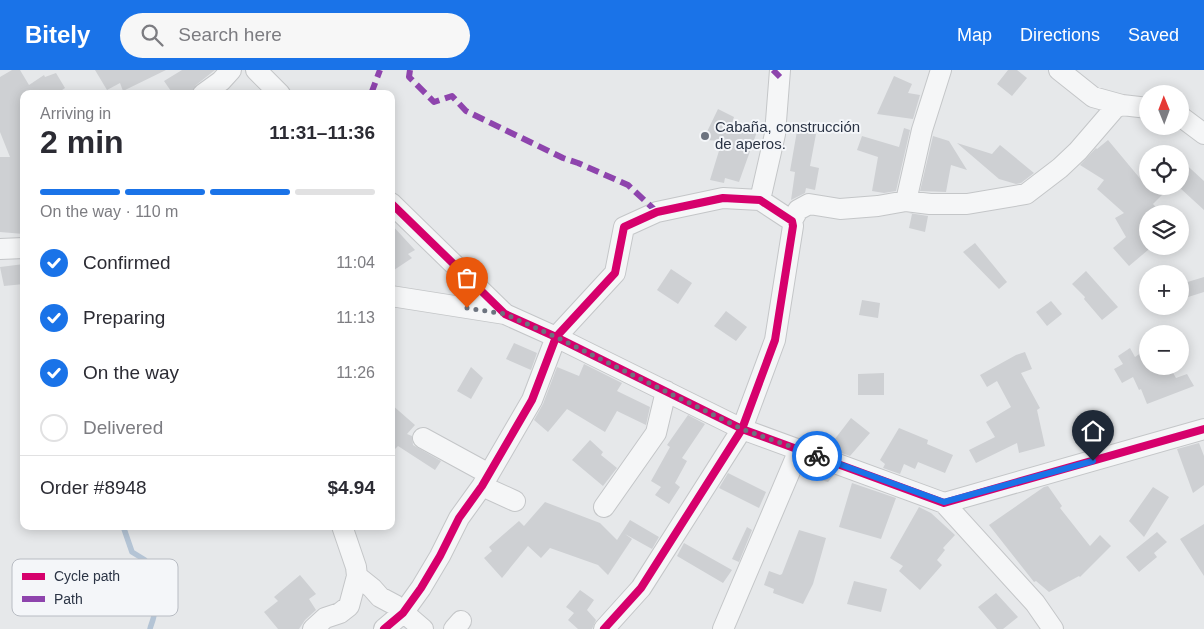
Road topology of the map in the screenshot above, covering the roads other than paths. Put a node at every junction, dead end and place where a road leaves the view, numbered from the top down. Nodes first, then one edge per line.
1 (231, 70) edge
2 (256, 70) edge
3 (780, 70) edge
4 (941, 70) edge
5 (1059, 70) edge
6 (209, 90) edge
7 (276, 90) edge
8 (1122, 105) junction
9 (1139, 107) edge
10 (1189, 123) edge
11 (1204, 134) edge
12 (760, 200) junction
13 (906, 201) junction
14 (395, 207) edge
15 (792, 221) junction
16 (20, 248) edge
17 (0, 249) edge
18 (395, 297) edge
19 (505, 314) junction
20 (556, 337) junction
21 (666, 391) junction
22 (742, 429) junction
23 (1204, 429) edge
24 (424, 438) dead end
25 (799, 450) junction
26 (486, 480) junction
27 (515, 501) dead end
28 (944, 502) junction
29 (604, 507) dead end
30 (343, 530) edge
31 (357, 576) junction
32 (403, 613) junction
33 (313, 629) edge
34 (384, 629) edge
35 (422, 629) edge
36 (604, 629) edge
37 (723, 629) edge
38 (1053, 629) edge

1 - 6 street
2 - 7 street
3 - 12 street
4 - 13 street
5 - 8 street
8 - 9 street
8 - 13 street
10 - 11 street
12 - 15 street
12 - 20 street
13 - 15 street
14 - 19 street
15 - 22 street
16 - 17 street
18 - 19 street
19 - 20 street
20 - 21 street
20 - 26 street
21 - 22 street
21 - 29 street
22 - 25 street
22 - 36 street
23 - 28 street
24 - 26 street
25 - 28 street
25 - 37 street
26 - 27 street
26 - 32 street
28 - 38 street
30 - 31 street
31 - 32 street
31 - 33 street
32 - 34 street
32 - 35 street

